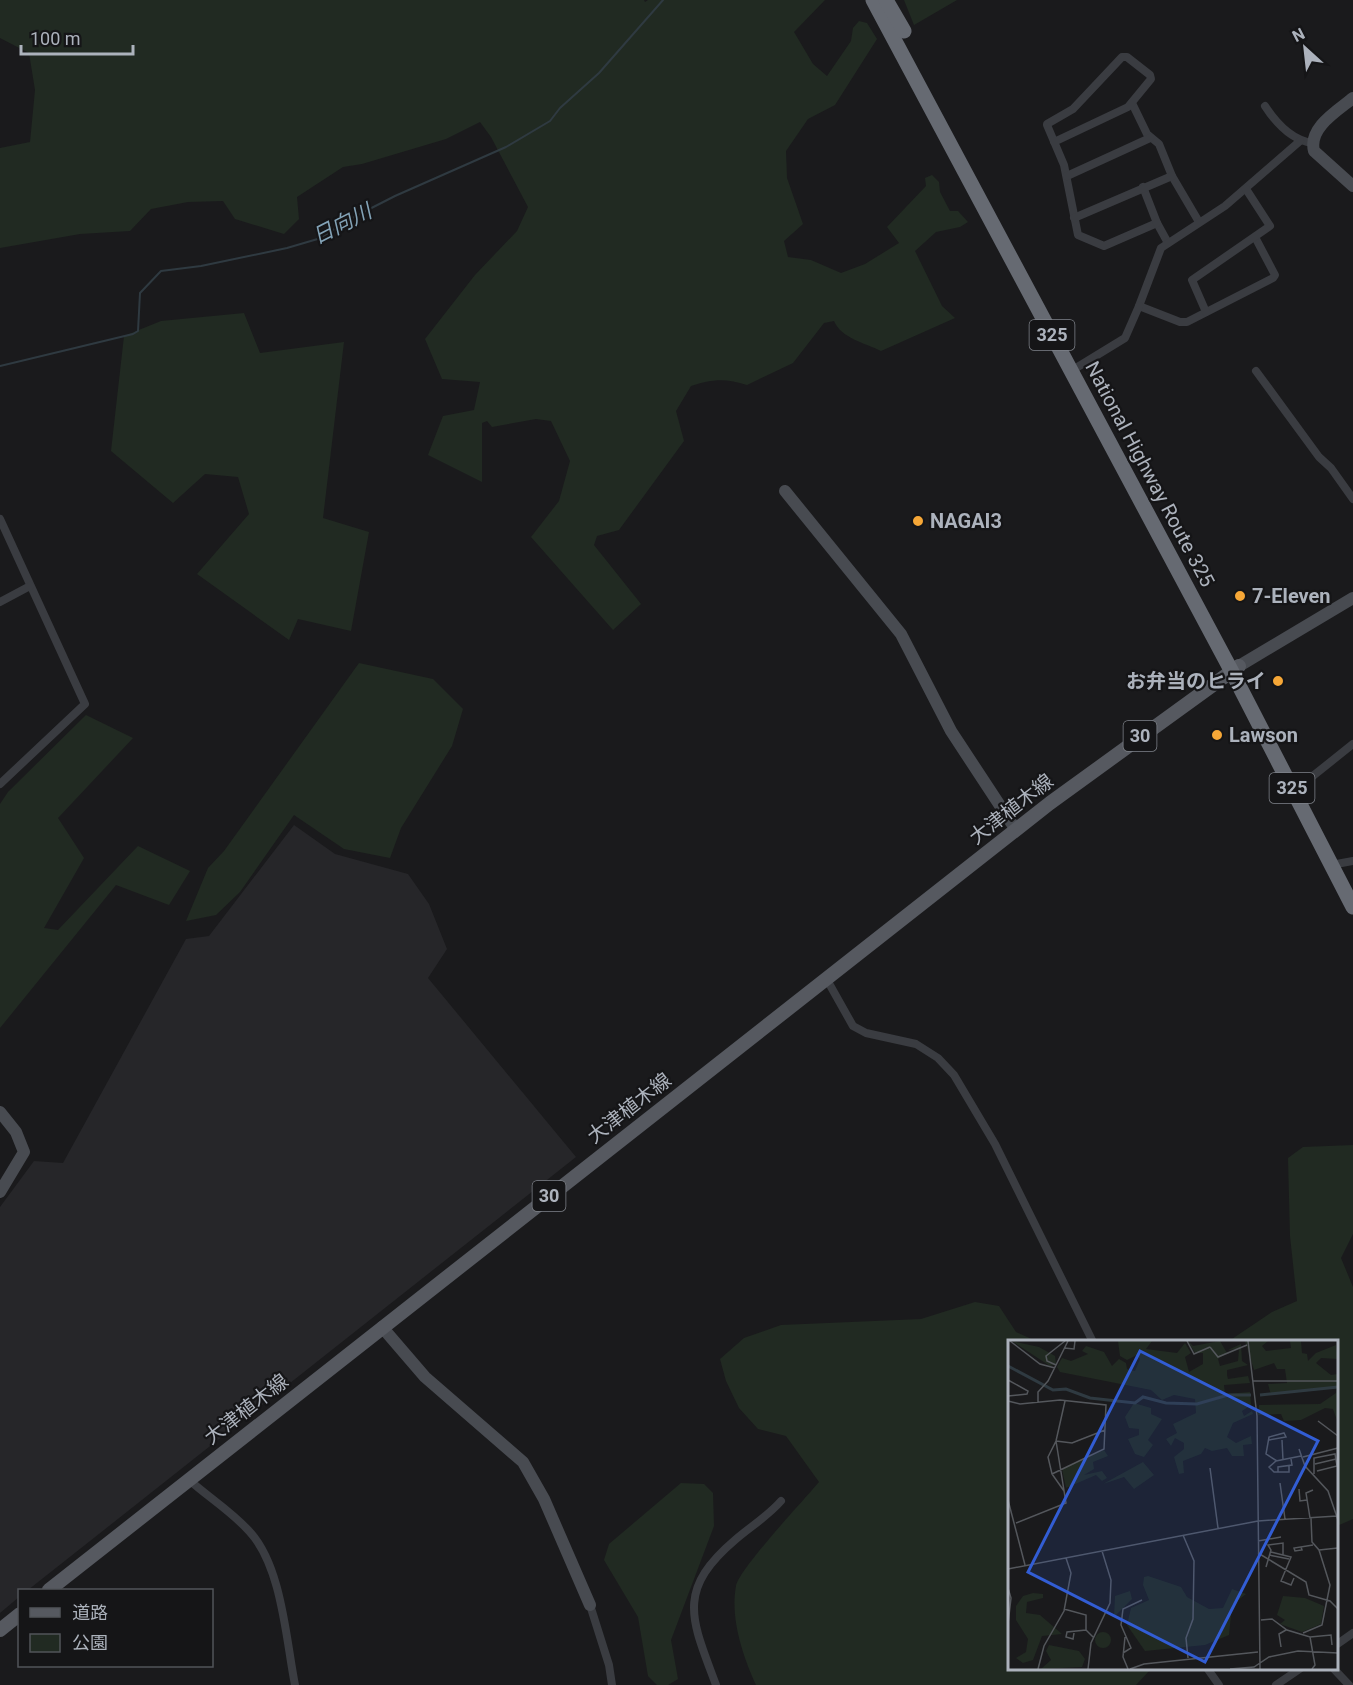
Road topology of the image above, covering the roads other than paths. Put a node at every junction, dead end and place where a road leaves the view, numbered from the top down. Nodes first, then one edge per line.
1 (873, 0) edge
2 (886, 0) edge
3 (1353, 98) edge
4 (1132, 103) junction
5 (1265, 106) dead end
6 (1150, 138) junction
7 (1054, 142) junction
8 (1306, 142) junction
9 (1067, 176) junction
10 (1172, 176) junction
11 (1353, 186) edge
12 (1143, 187) junction
13 (1246, 189) junction
14 (1074, 218) junction
15 (1199, 222) junction
16 (1157, 223) junction
17 (1255, 237) junction
18 (1168, 243) junction
19 (1139, 306) junction
20 (1206, 312) junction
21 (1076, 368) junction
22 (1256, 371) dead end
23 (785, 491) dead end
24 (1353, 499) edge
25 (0, 519) edge
26 (30, 586) junction
27 (1353, 598) edge
28 (0, 602) edge
29 (1235, 668) junction
30 (1353, 744) edge
31 (0, 784) edge
32 (1297, 788) junction
33 (1016, 830) junction
34 (1341, 862) edge
35 (1353, 885) edge
36 (1353, 907) edge
37 (826, 978) junction
38 (0, 1112) edge
39 (0, 1192) edge
40 (382, 1327) junction
41 (1093, 1340) edge
42 (188, 1479) junction
43 (781, 1501) dead end
44 (50, 1589) edge
45 (590, 1605) joint
46 (18, 1616) edge
47 (0, 1629) edge
48 (1353, 1633) edge
49 (1338, 1644) edge
50 (1208, 1670) edge
51 (1298, 1670) edge
52 (1335, 1670) edge
53 (295, 1685) edge
54 (612, 1685) edge
55 (716, 1685) edge
56 (1218, 1685) edge
57 (1276, 1685) edge
58 (1349, 1685) edge

1 - 21 highway, National Highway Route 325 / 325
2 - 21 highway, National Highway Route 325 / 325
3 - 8 street
4 - 6 street
4 - 7 street
4 - 7 street
5 - 8 street
6 - 9 street
6 - 10 street
7 - 9 street
8 - 11 street
8 - 13 street
9 - 14 street
10 - 12 street
10 - 15 street
12 - 14 street
12 - 16 street
13 - 15 street
13 - 17 street
14 - 16 street
15 - 18 street
16 - 18 street
17 - 20 street
17 - 20 street
18 - 19 street
19 - 20 street
19 - 21 street
21 - 29 highway, National Highway Route 325 / 325
22 - 24 street
23 - 33 street
25 - 26 street
26 - 28 street
26 - 31 street
27 - 29 street
29 - 32 highway, National Highway Route 325 / 325
29 - 33 main road, 大津植木線 / 30
30 - 32 street
32 - 34 highway, National Highway Route 325 / 325
33 - 37 main road, 大津植木線 / 30
34 - 35 highway, National Highway Route 325 / 325
34 - 36 highway, National Highway Route 325 / 325
37 - 40 main road, 大津植木線 / 30
37 - 41 street
38 - 39 street
40 - 42 main road, 大津植木線 / 30
40 - 45 street
42 - 44 main road, 大津植木線 / 30
42 - 53 street
43 - 55 street
45 - 54 street
46 - 47 main road
48 - 49 street
50 - 56 street
51 - 57 street
52 - 58 street

